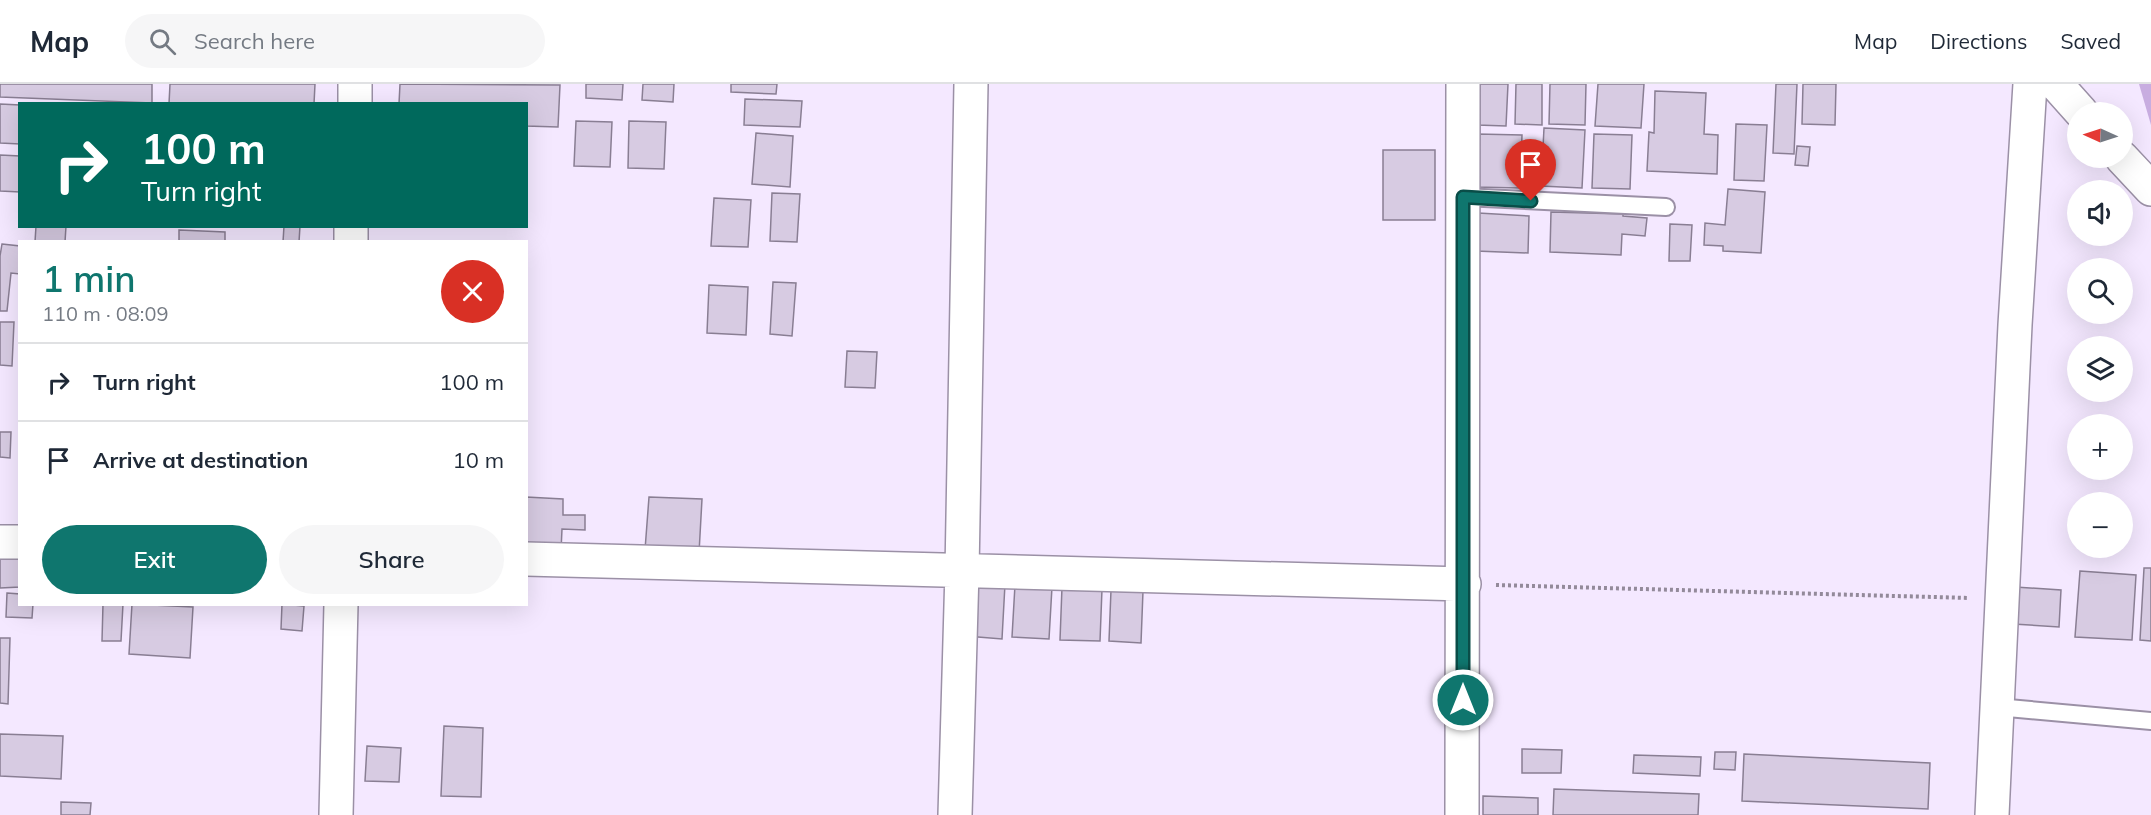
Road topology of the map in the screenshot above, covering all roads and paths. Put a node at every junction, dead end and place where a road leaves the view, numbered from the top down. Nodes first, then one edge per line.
1 (355, 84) edge
2 (971, 84) edge
3 (1464, 84) edge
4 (2030, 84) edge
5 (2056, 84) edge
6 (355, 102) edge
7 (2073, 102) edge
8 (2131, 168) edge
9 (2151, 189) edge
10 (1463, 197) junction
11 (1666, 207) dead end
12 (0, 542) edge
13 (18, 542) edge
14 (528, 559) edge
15 (962, 571) junction
16 (1464, 584) junction
17 (2002, 599) junction
18 (340, 606) edge
19 (1997, 707) junction
20 (2151, 721) edge
21 (336, 815) edge
22 (955, 815) edge
23 (1462, 815) edge
24 (1992, 815) edge

1 - 6 street
2 - 15 street
3 - 10 street
4 - 17 street
5 - 7 street
8 - 9 street
10 - 11 lane
10 - 16 street
12 - 13 street
14 - 15 street
15 - 16 street
15 - 22 street
16 - 17 path
16 - 23 street
17 - 19 street
18 - 21 street
19 - 20 lane
19 - 24 street

